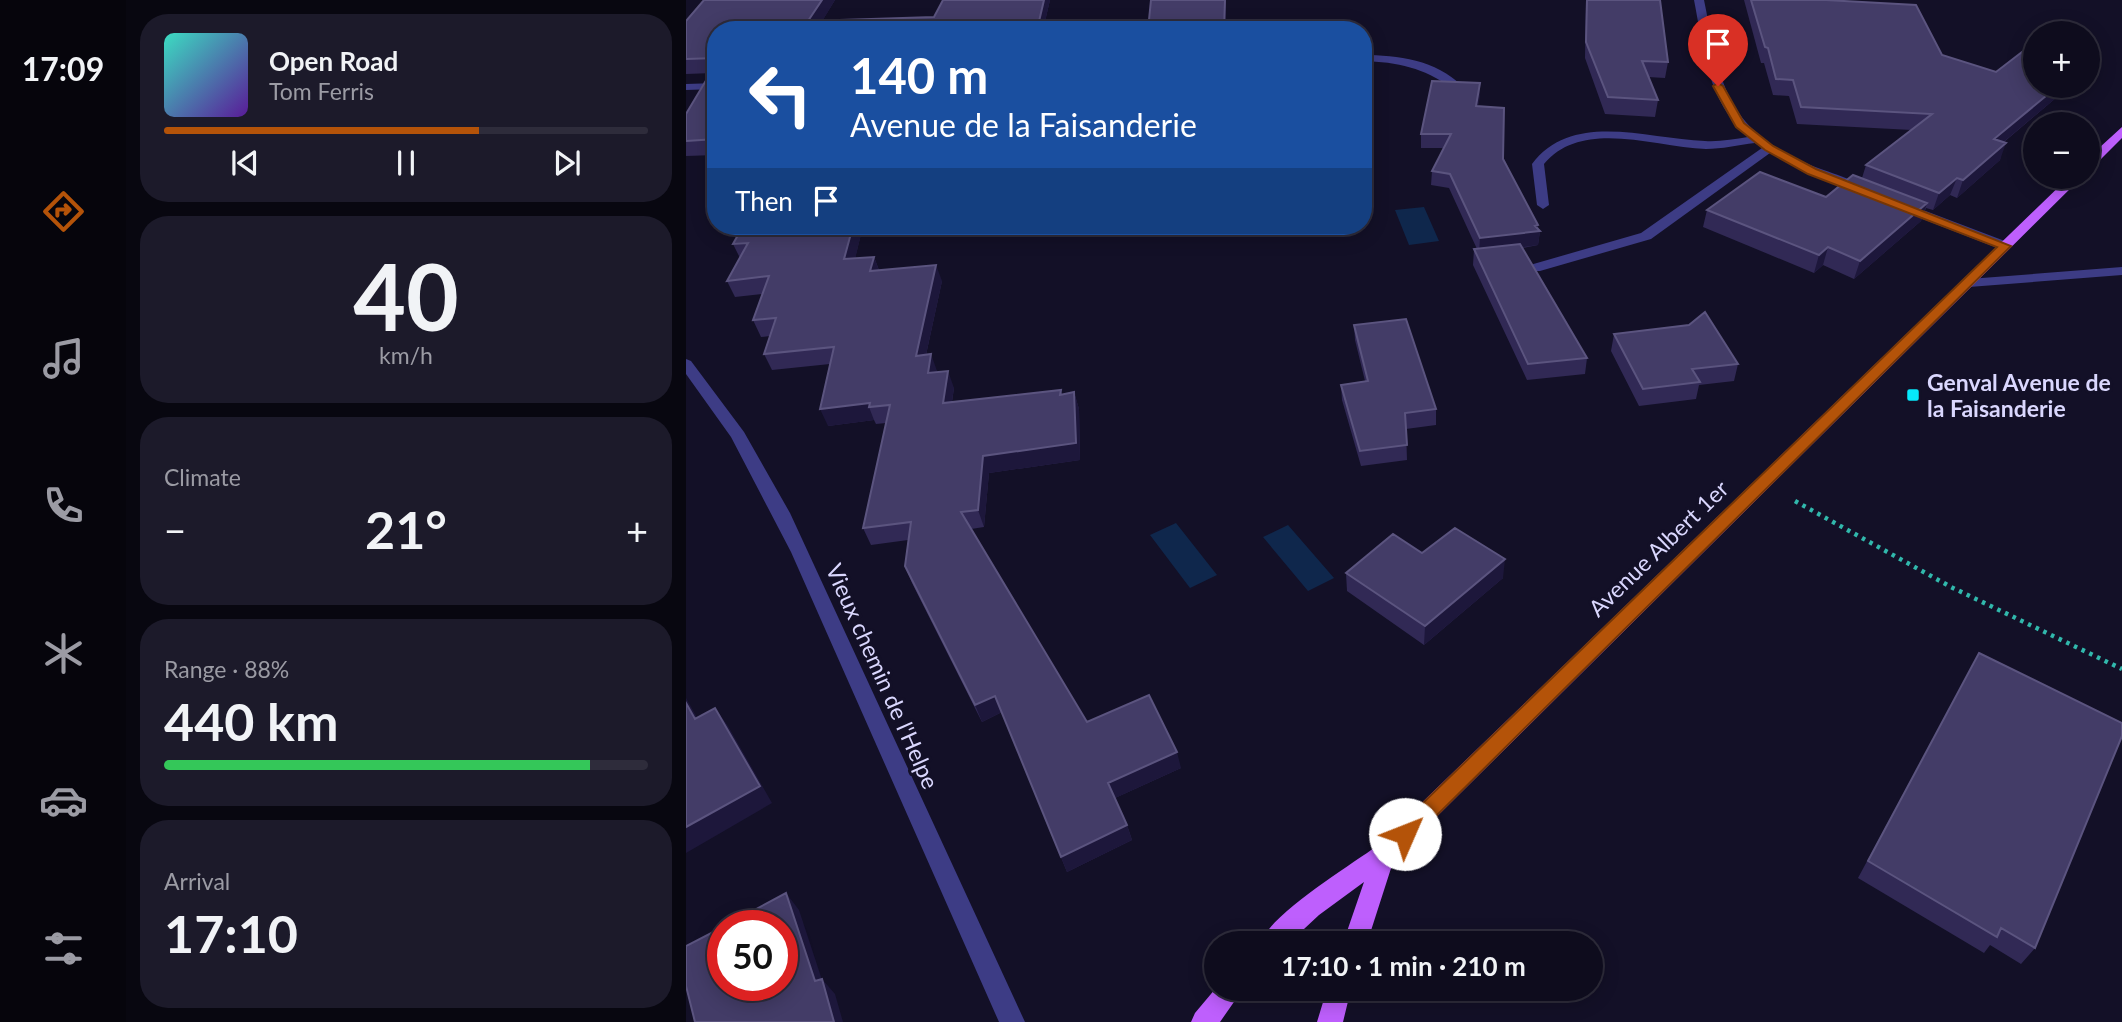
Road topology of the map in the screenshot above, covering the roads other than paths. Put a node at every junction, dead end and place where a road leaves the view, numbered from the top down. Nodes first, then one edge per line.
1 (1699, 0) edge
2 (1372, 58) edge
3 (707, 86) edge
4 (1456, 86) edge
5 (686, 87) edge
6 (2122, 131) edge
7 (1758, 139) junction
8 (1769, 148) junction
9 (2100, 153) edge
10 (2064, 189) edge
11 (1877, 196) edge
12 (1889, 201) edge
13 (1543, 205) dead end
14 (2005, 246) junction
15 (1535, 268) edge
16 (2122, 271) edge
17 (1969, 282) junction
18 (686, 364) edge
19 (1385, 853) junction
20 (1285, 931) edge
21 (1358, 931) edge
22 (1221, 1001) edge
23 (1335, 1001) edge
24 (1012, 1022) edge
25 (1204, 1022) edge
26 (1329, 1022) edge

1 - 7 street
2 - 4 street
3 - 5 street
6 - 9 main road
7 - 8 street
7 - 13 street
8 - 11 street
8 - 15 street
10 - 14 main road, Avenue Albert 1er
12 - 14 street
14 - 17 main road, Avenue Albert 1er
16 - 17 street
17 - 19 main road, Avenue Albert 1er
18 - 24 street, Vieux chemin de l'Helpe
19 - 20 main road, Avenue Albert 1er
19 - 21 main road, Avenue Albert 1er
22 - 25 main road
23 - 26 main road

